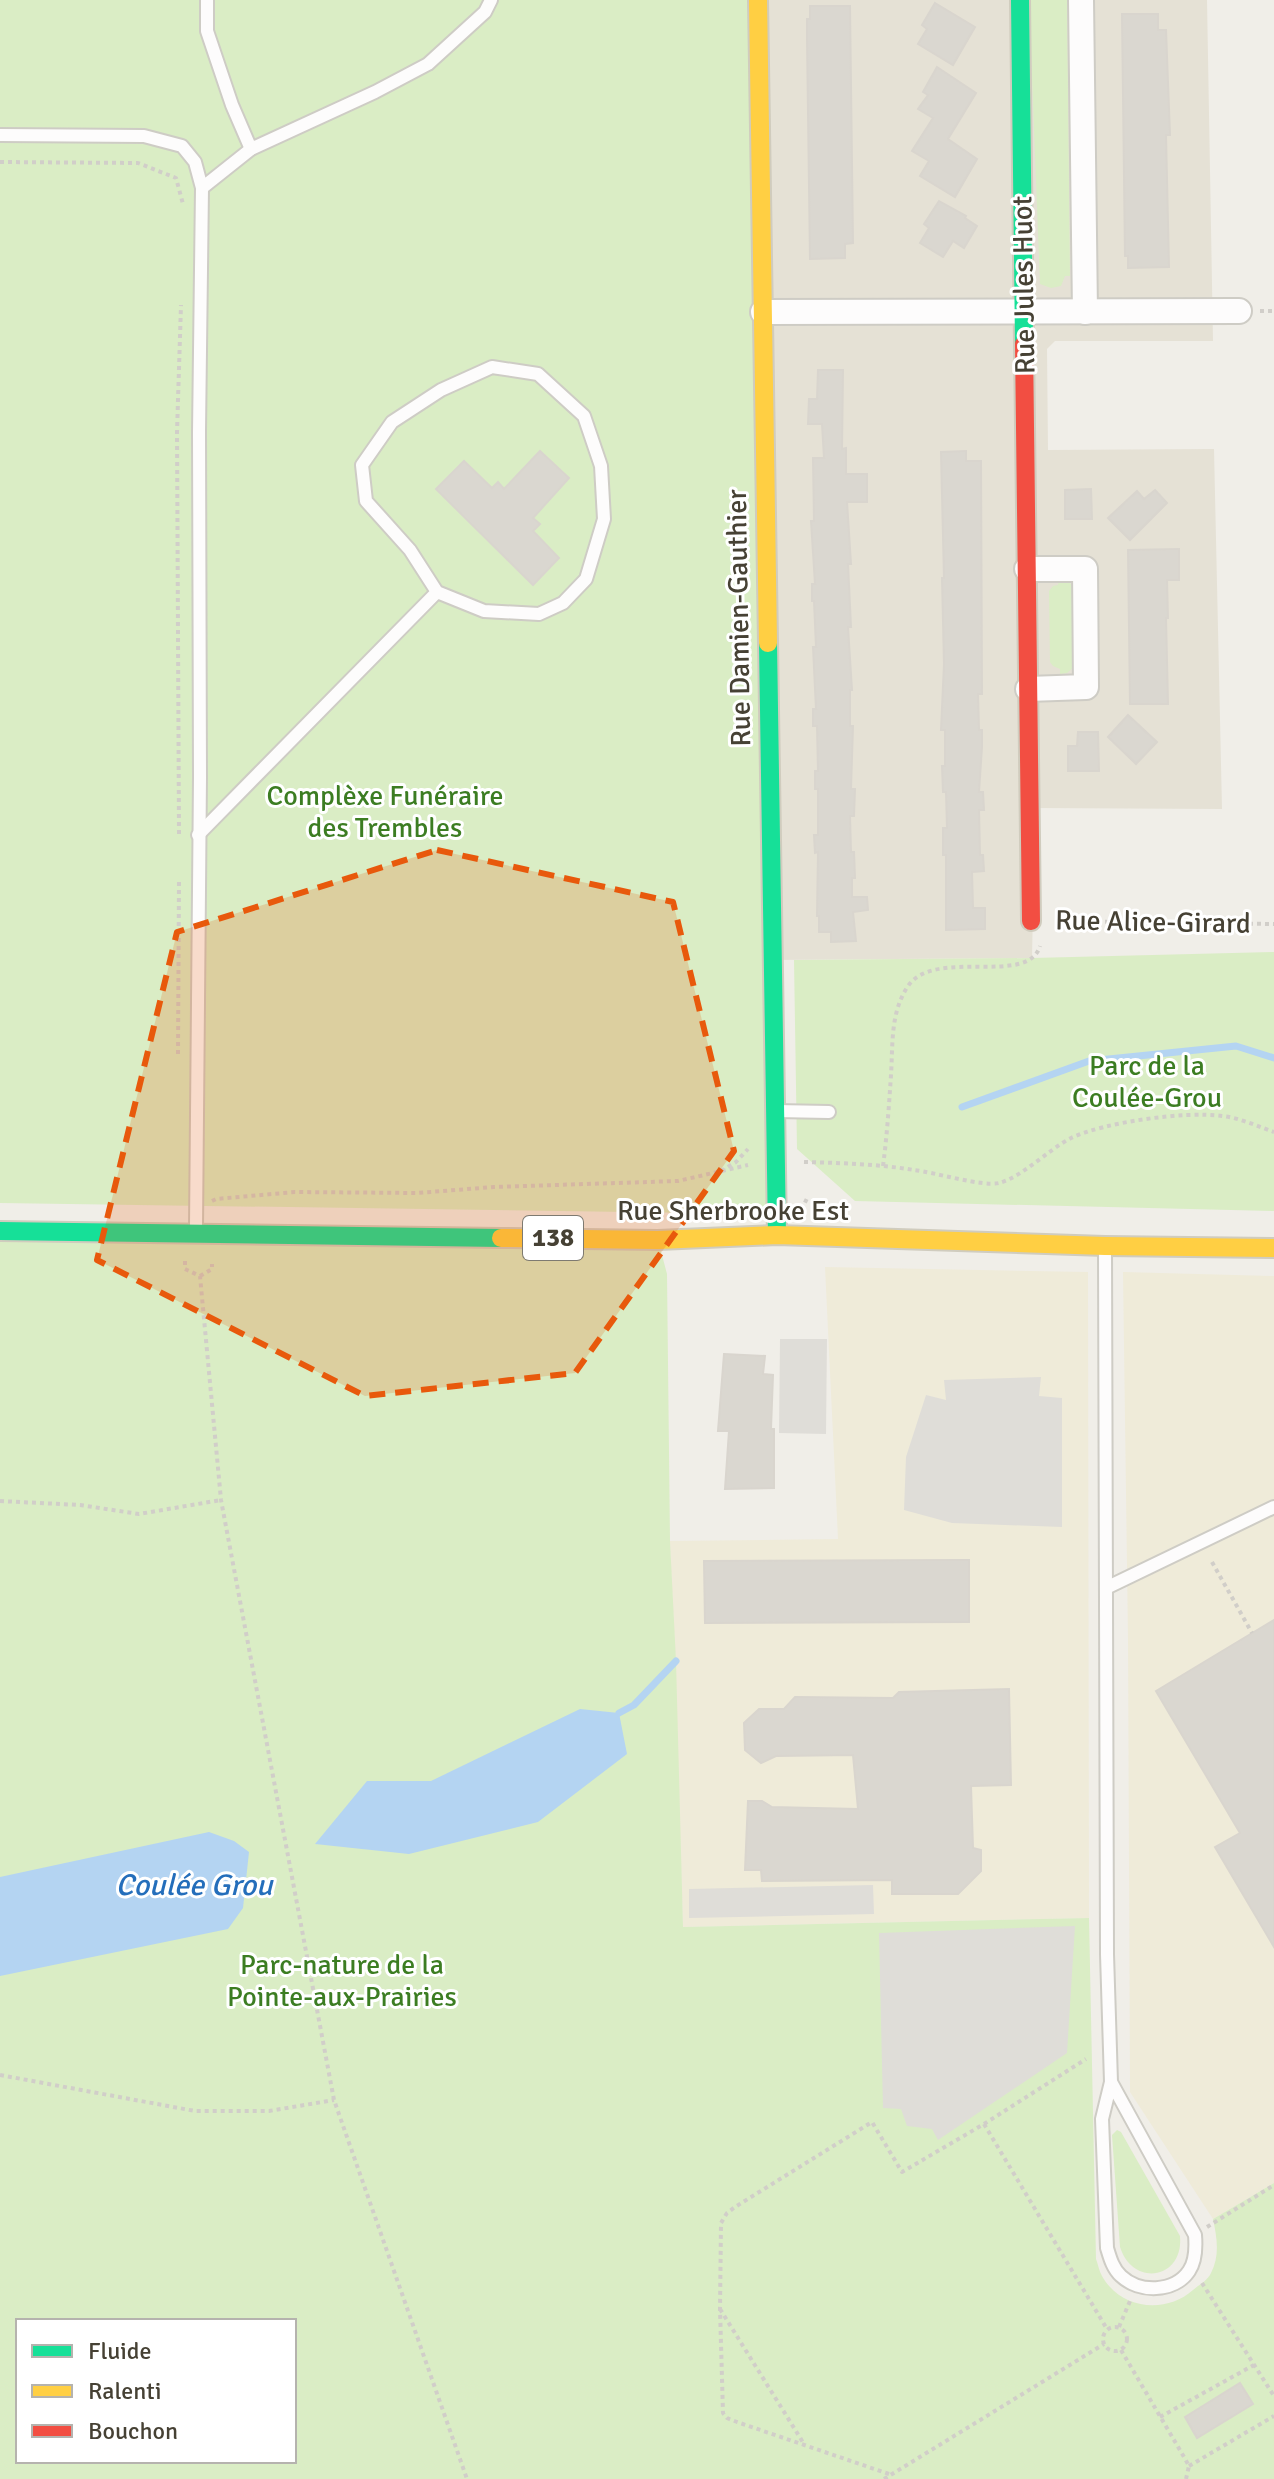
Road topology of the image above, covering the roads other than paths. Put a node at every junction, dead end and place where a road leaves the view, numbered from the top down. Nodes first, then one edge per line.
1 (207, 0) edge
2 (491, 0) edge
3 (758, 0) edge
4 (1020, 0) edge
5 (1081, 0) edge
6 (0, 135) edge
7 (251, 149) junction
8 (202, 188) junction
9 (1239, 311) dead end
10 (763, 312) junction
11 (1024, 312) junction
12 (1085, 312) junction
13 (1027, 569) junction
14 (437, 592) junction
15 (1028, 689) junction
16 (198, 835) junction
17 (1031, 921) road end
18 (775, 1111) junction
19 (829, 1112) dead end
20 (0, 1231) edge
21 (196, 1234) junction
22 (777, 1235) junction
23 (1105, 1246) junction
24 (1274, 1248) edge
25 (1274, 1507) edge
26 (1108, 1587) junction
27 (1111, 2082) junction

1 - 7 lane
2 - 7 lane
3 - 10 street, Rue Damien-Gauthier
4 - 11 street, Rue Jules Huot
5 - 12 street
6 - 8 lane
7 - 8 lane
8 - 16 lane
9 - 12 street
10 - 11 street
10 - 18 street, Rue Damien-Gauthier
11 - 12 street
11 - 13 street, Rue Jules Huot
13 - 15 street, Rue Jules Huot
13 - 15 street
14 - 14 lane
14 - 16 lane
15 - 17 street, Rue Jules Huot
16 - 21 lane
18 - 19 lane
18 - 22 street, Rue Damien-Gauthier
20 - 21 street, Rue Sherbrooke Est / 138
21 - 22 street, Rue Sherbrooke Est / 138
22 - 23 street, Rue Sherbrooke Est / 138
23 - 24 street, Rue Sherbrooke Est / 138
23 - 26 lane
25 - 26 lane
26 - 27 lane
27 - 27 lane

